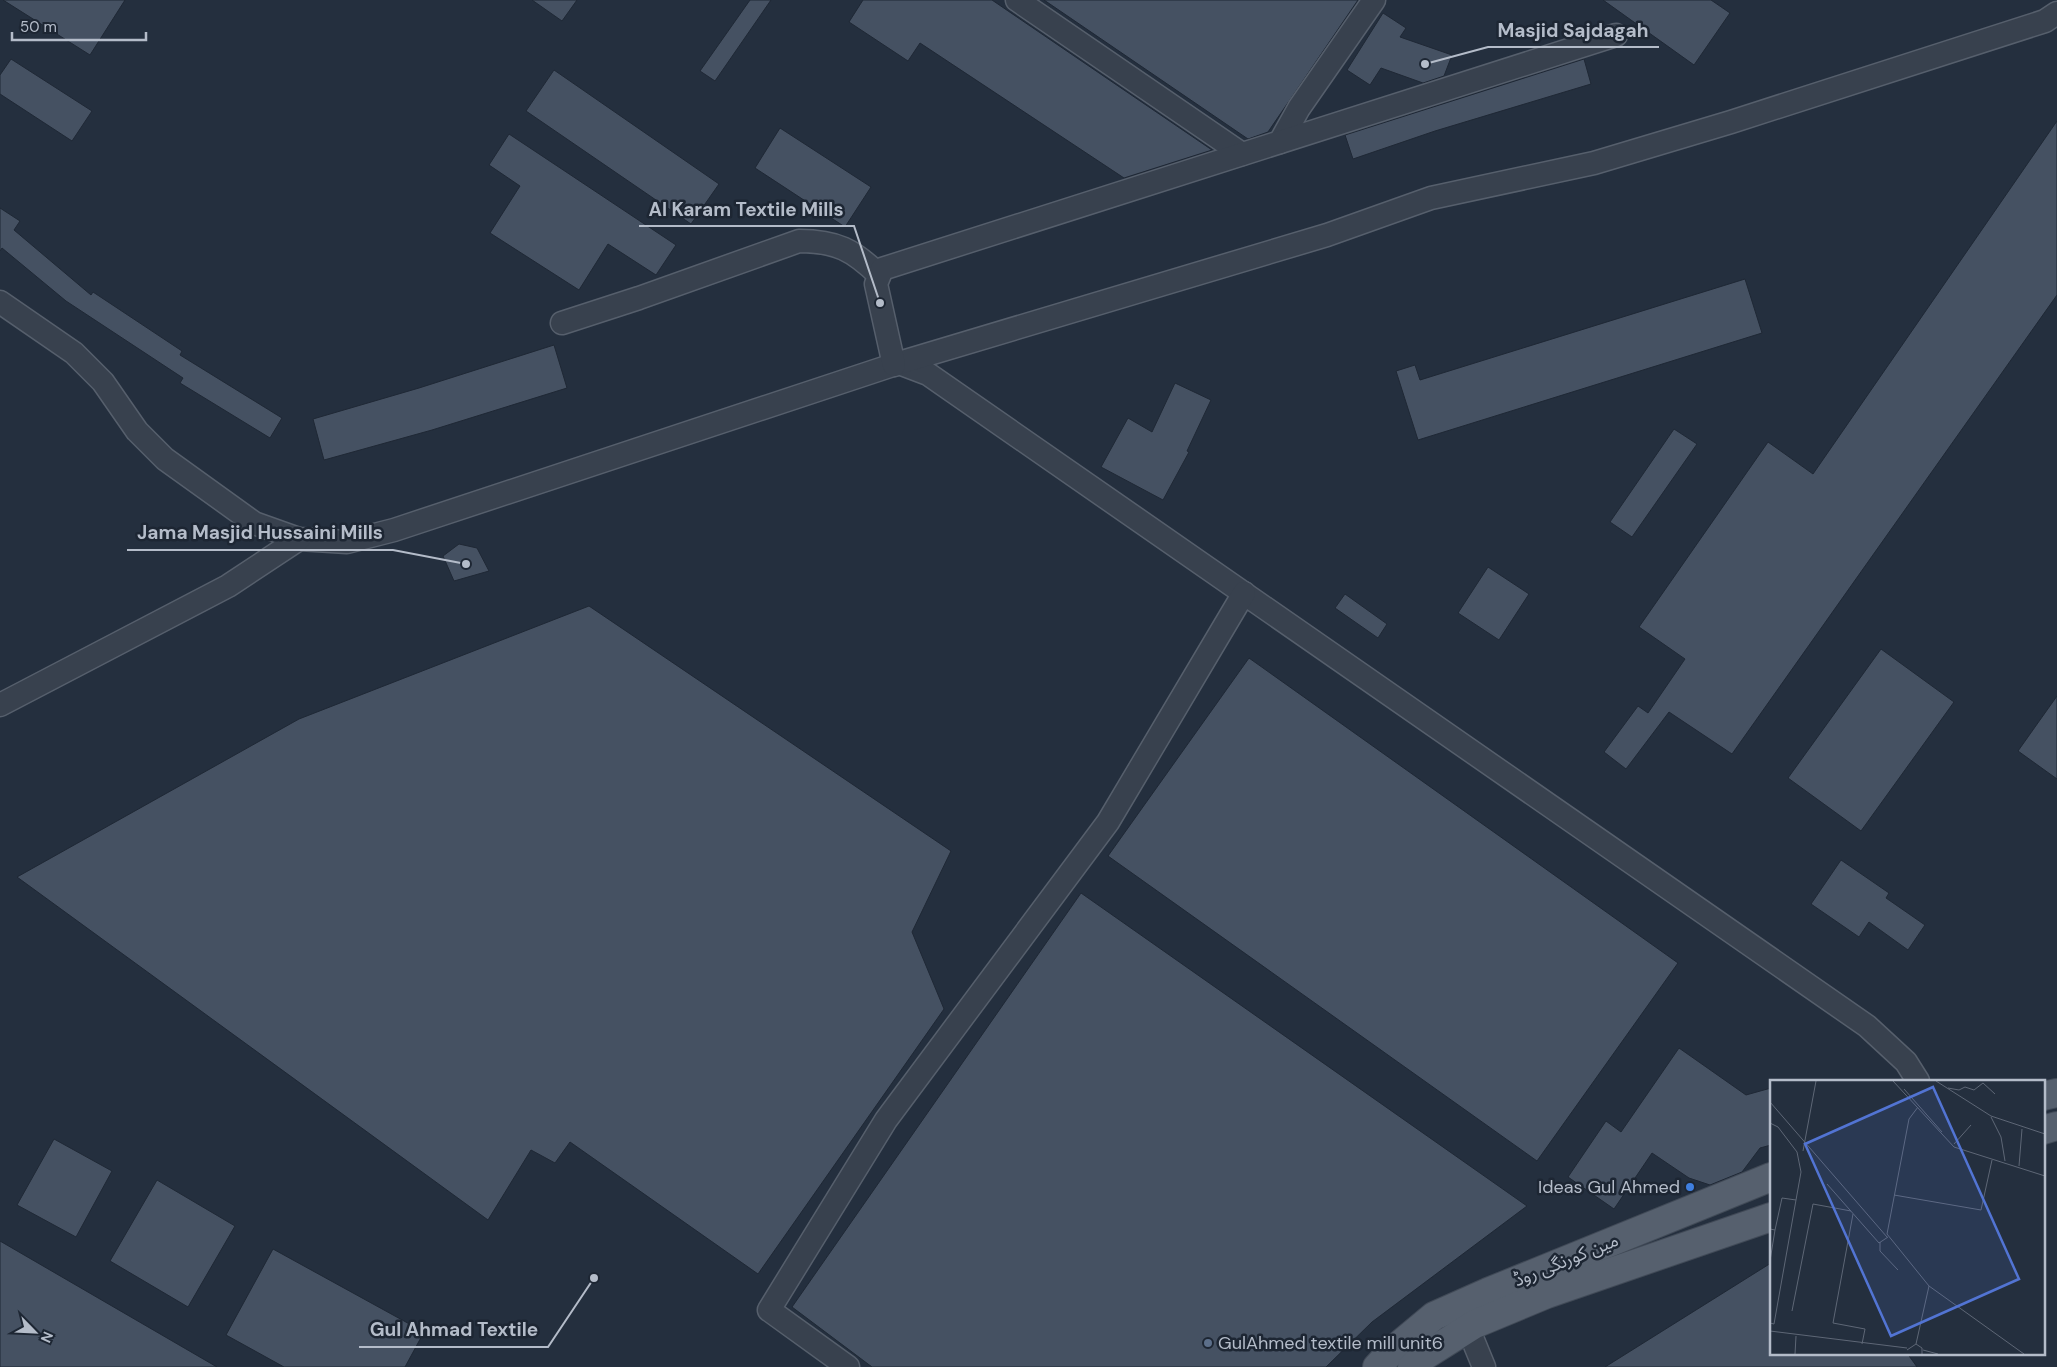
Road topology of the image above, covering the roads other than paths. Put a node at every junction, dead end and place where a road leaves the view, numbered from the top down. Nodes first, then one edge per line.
1 (1017, 0) edge
2 (1374, 0) edge
3 (2057, 13) edge
4 (1616, 35) dead end
5 (1280, 142) junction
6 (1242, 154) junction
7 (879, 275) junction
8 (0, 302) edge
9 (562, 323) dead end
10 (896, 364) junction
11 (299, 539) junction
12 (1244, 593) junction
13 (0, 705) edge
14 (1917, 1080) edge
15 (2057, 1093) edge
16 (2044, 1096) edge
17 (2057, 1126) edge
18 (2044, 1130) edge
19 (1770, 1177) edge
20 (1770, 1217) edge
21 (1468, 1328) junction
22 (848, 1367) edge
23 (1377, 1367) edge
24 (1412, 1367) edge
25 (1484, 1367) edge

1 - 6 street
2 - 5 street
3 - 10 street
4 - 5 street
5 - 6 street
6 - 7 street
7 - 9 street
7 - 10 street
8 - 11 street
10 - 11 street
10 - 12 street
11 - 13 street
12 - 14 street
12 - 22 street
15 - 16 main road
17 - 18 main road
19 - 23 main road, مین کورنگی روڈ
20 - 21 main road, مین کورنگی روڈ
21 - 24 main road, مین کورنگی روڈ
21 - 25 street

